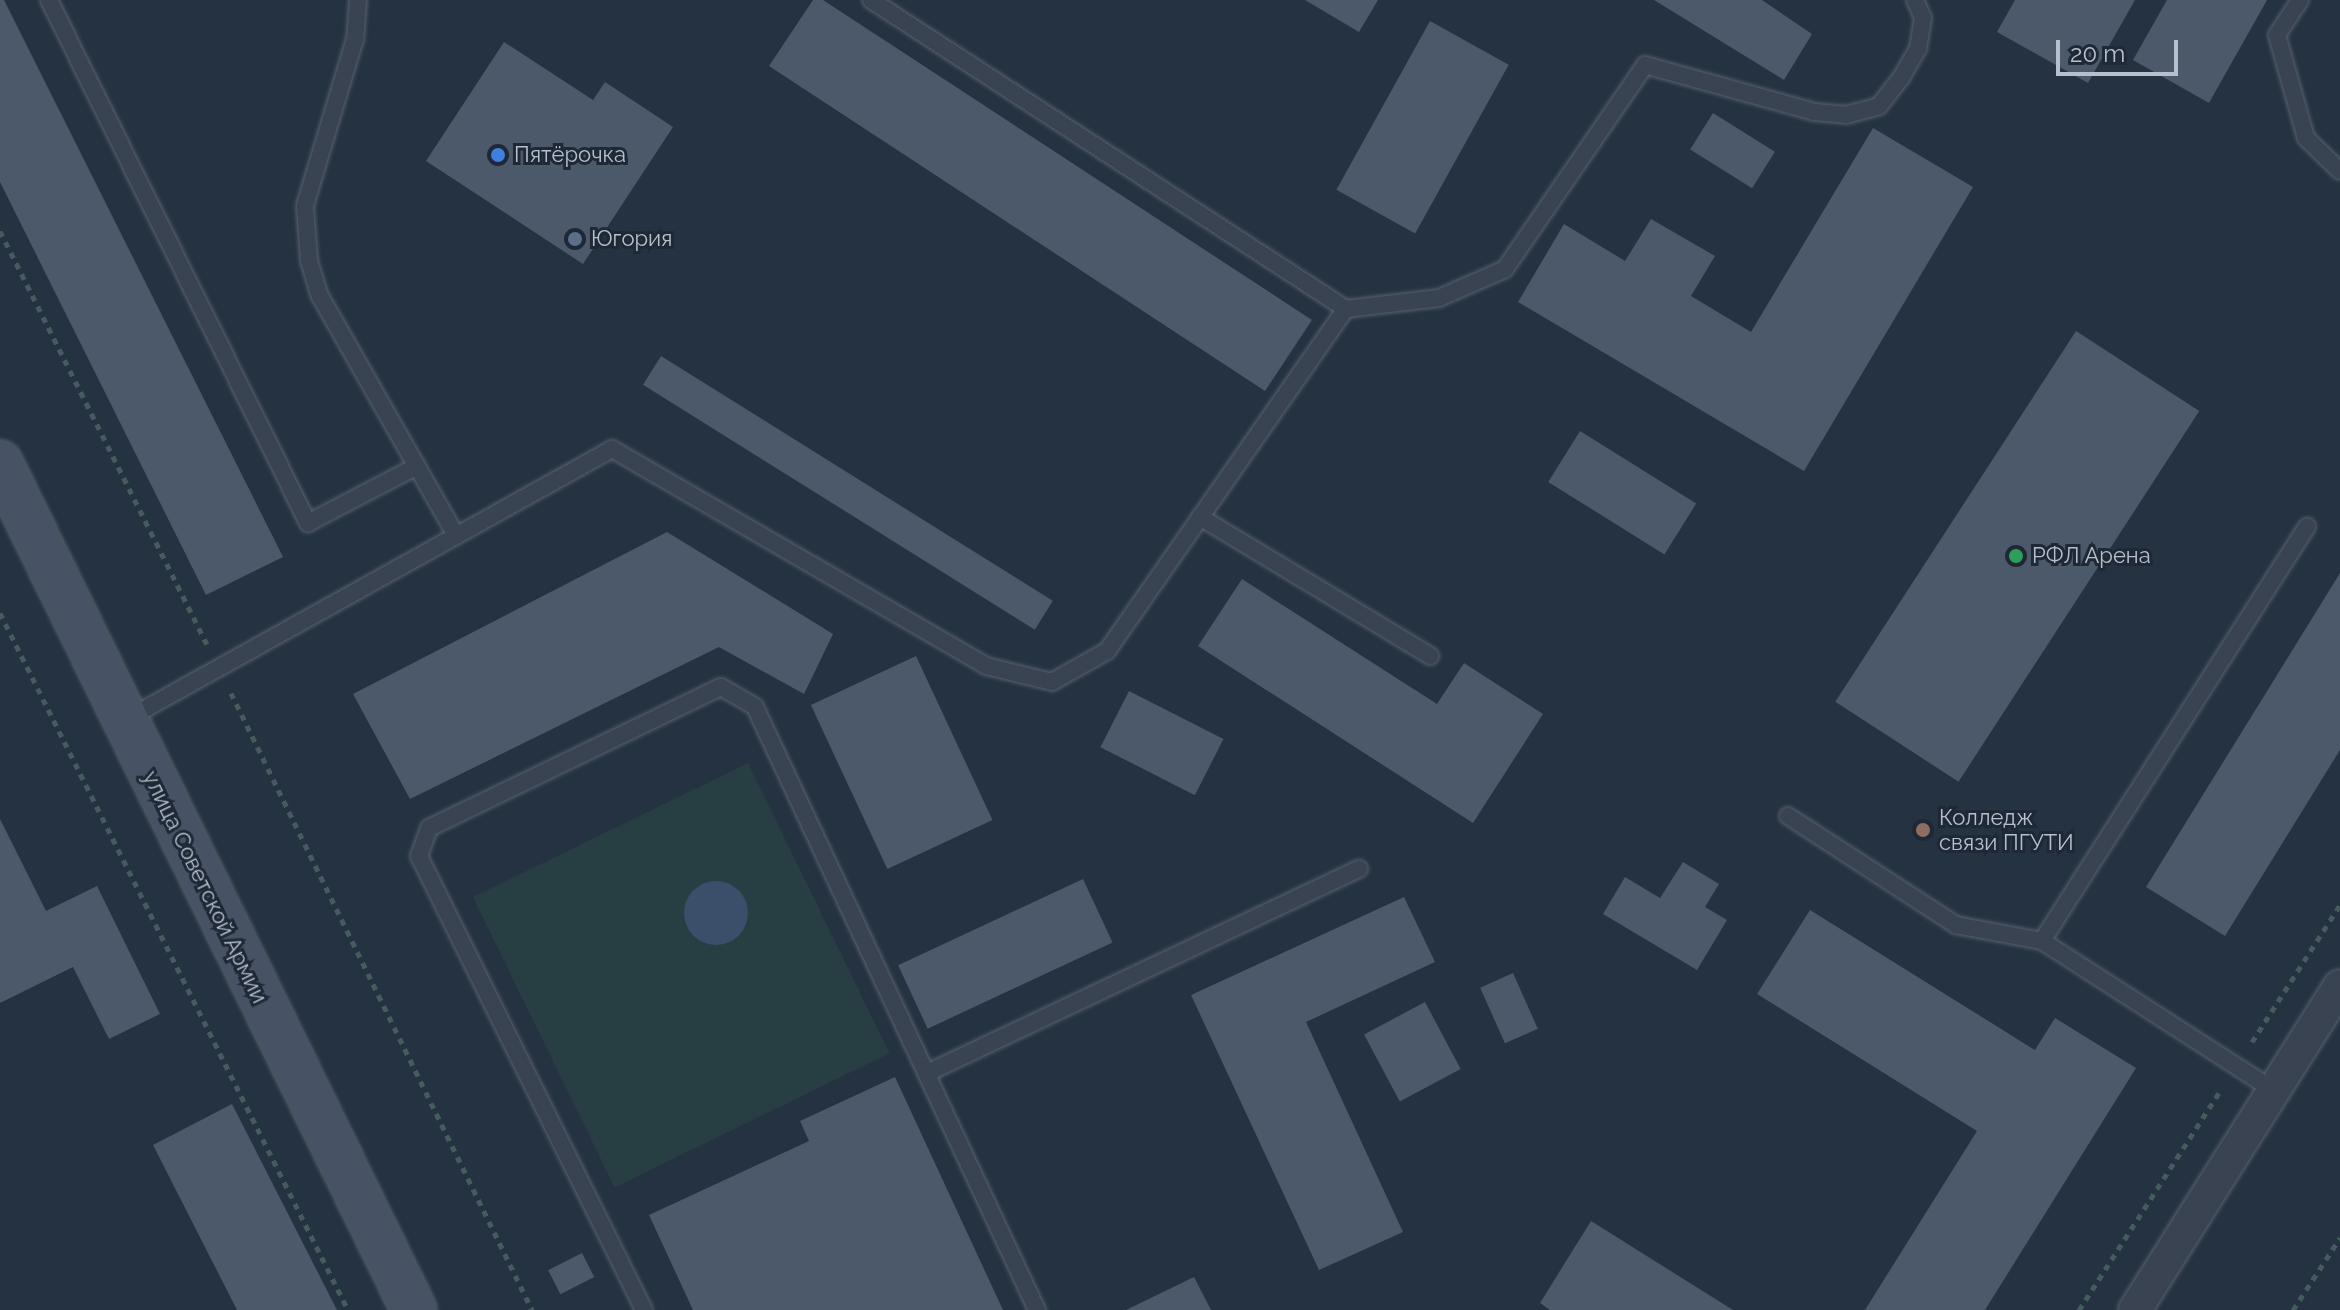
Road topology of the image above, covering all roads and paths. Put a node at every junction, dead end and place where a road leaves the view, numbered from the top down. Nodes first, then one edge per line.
1 (49, 0) edge
2 (358, 0) edge
3 (871, 0) edge
4 (1915, 0) edge
5 (2300, 0) edge
6 (2340, 171) edge
7 (0, 231) edge
8 (1346, 309) junction
9 (0, 463) edge
10 (417, 466) junction
11 (1200, 517) junction
12 (2307, 527) dead end
13 (456, 535) junction
14 (0, 613) edge
15 (1430, 656) dead end
16 (220, 670) junction
17 (122, 721) junction
18 (1788, 816) dead end
19 (1359, 869) dead end
20 (2340, 905) edge
21 (2042, 941) junction
22 (2340, 986) edge
23 (2236, 1066) junction
24 (927, 1073) junction
25 (2273, 1090) junction
26 (2340, 1238) edge
27 (348, 1310) edge
28 (414, 1310) edge
29 (532, 1310) edge
30 (644, 1310) edge
31 (1037, 1310) edge
32 (2079, 1310) edge
33 (2135, 1310) edge
34 (2293, 1310) edge

1 - 10 lane
2 - 10 lane
3 - 8 lane
4 - 8 lane
5 - 6 lane
7 - 16 path
8 - 11 lane
9 - 17 main road, улица Советской Армии
10 - 13 lane
11 - 13 lane
11 - 15 lane
12 - 21 lane
13 - 16 lane
14 - 27 path
16 - 17 lane
16 - 29 path
17 - 28 main road, улица Советской Армии
18 - 21 lane
19 - 24 lane
20 - 23 path
21 - 23 lane
22 - 25 street
23 - 25 lane
23 - 32 path
24 - 30 lane
24 - 31 lane
25 - 33 street
26 - 34 path

